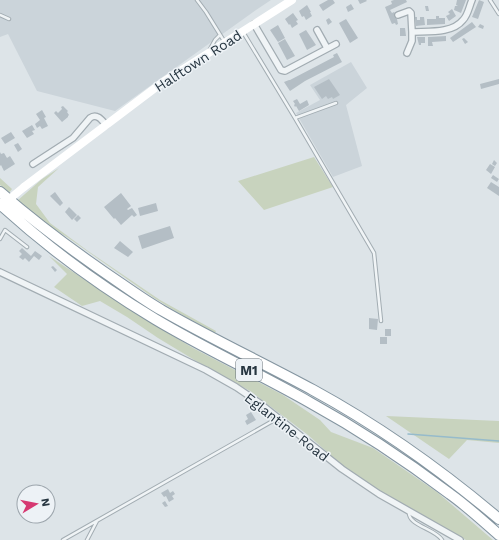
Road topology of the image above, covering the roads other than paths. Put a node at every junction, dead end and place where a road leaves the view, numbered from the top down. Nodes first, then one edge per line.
1 (197, 0) edge
2 (292, 0) edge
3 (472, 0) edge
4 (490, 0) edge
5 (499, 14) edge
6 (0, 15) edge
7 (398, 15) dead end
8 (9, 19) dead end
9 (254, 24) junction
10 (317, 30) dead end
11 (243, 31) junction
12 (412, 32) junction
13 (220, 34) junction
14 (225, 43) junction
15 (336, 44) dead end
16 (327, 48) junction
17 (407, 53) dead end
18 (207, 54) junction
19 (336, 103) dead end
20 (295, 118) junction
21 (106, 125) junction
22 (33, 164) dead end
23 (0, 192) edge
24 (0, 204) edge
25 (0, 207) edge
26 (0, 238) edge
27 (27, 247) dead end
28 (0, 272) edge
29 (381, 321) dead end
30 (278, 417) junction
31 (409, 511) junction
32 (499, 519) edge
33 (97, 521) junction
34 (499, 535) edge
35 (63, 540) edge
36 (87, 540) edge
37 (442, 540) edge
38 (460, 540) edge

1 - 13 lane
2 - 9 street, Halftown Road
3 - 12 street
4 - 5 lane
6 - 8 lane
7 - 12 street
9 - 11 street, Halftown Road
9 - 16 street
10 - 16 street
11 - 14 street, Halftown Road
11 - 20 lane
12 - 17 street
13 - 14 lane
13 - 18 lane
14 - 18 street, Halftown Road
15 - 16 street
18 - 21 street, Halftown Road
19 - 20 lane
20 - 29 lane
21 - 22 street
21 - 25 street, Halftown Road, bridge
23 - 32 highway, M1
24 - 34 highway, M1
26 - 27 lane
28 - 30 street, Eglantine Road
30 - 31 street, Eglantine Road
30 - 33 lane
31 - 37 lane
31 - 38 street, Eglantine Road
33 - 35 lane
33 - 36 lane

